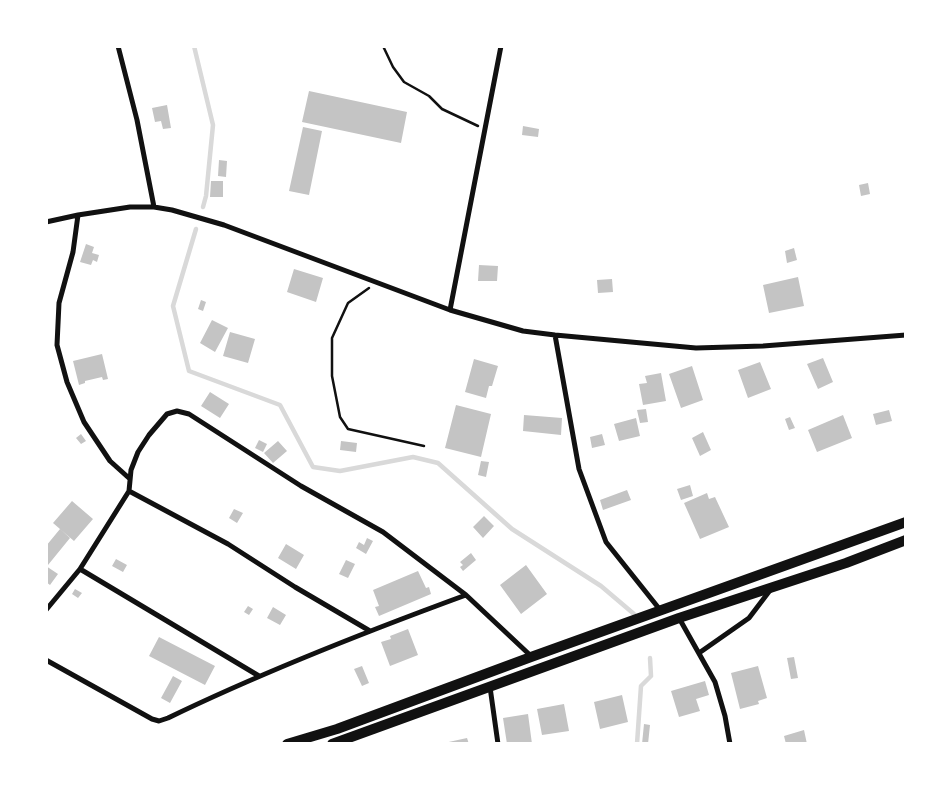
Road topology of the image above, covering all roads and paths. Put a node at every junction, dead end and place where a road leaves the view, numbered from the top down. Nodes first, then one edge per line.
1 (118, 46) edge
2 (383, 46) edge
3 (501, 46) edge
4 (485, 130) junction
5 (154, 207) junction
6 (78, 215) junction
7 (46, 222) edge
8 (377, 283) junction
9 (450, 310) junction
10 (906, 335) edge
11 (555, 336) junction
12 (424, 446) dead end
13 (130, 479) junction
14 (129, 491) junction
15 (906, 522) edge
16 (906, 540) edge
17 (80, 570) junction
18 (771, 588) junction
19 (466, 595) junction
20 (46, 610) edge
21 (661, 611) junction
22 (679, 618) junction
23 (370, 631) junction
24 (699, 653) junction
25 (531, 657) junction
26 (46, 660) edge
27 (259, 676) junction
28 (490, 686) junction
29 (338, 743) edge
30 (287, 744) edge
31 (498, 744) edge
32 (730, 744) edge

1 - 5 street
2 - 4 path
3 - 4 street
4 - 9 street
5 - 6 street
5 - 8 street
6 - 7 street
6 - 13 street
8 - 9 street
8 - 12 path
9 - 11 street
10 - 11 street
11 - 21 street
13 - 14 street
13 - 19 street
14 - 17 street
14 - 23 street
15 - 21 highway
16 - 18 highway
17 - 20 street
17 - 27 street
18 - 22 highway
18 - 24 street
19 - 23 street
19 - 25 street
21 - 25 highway
22 - 24 street
22 - 28 highway
23 - 27 street
24 - 32 street
25 - 30 highway
26 - 27 street
28 - 29 highway
28 - 31 street

